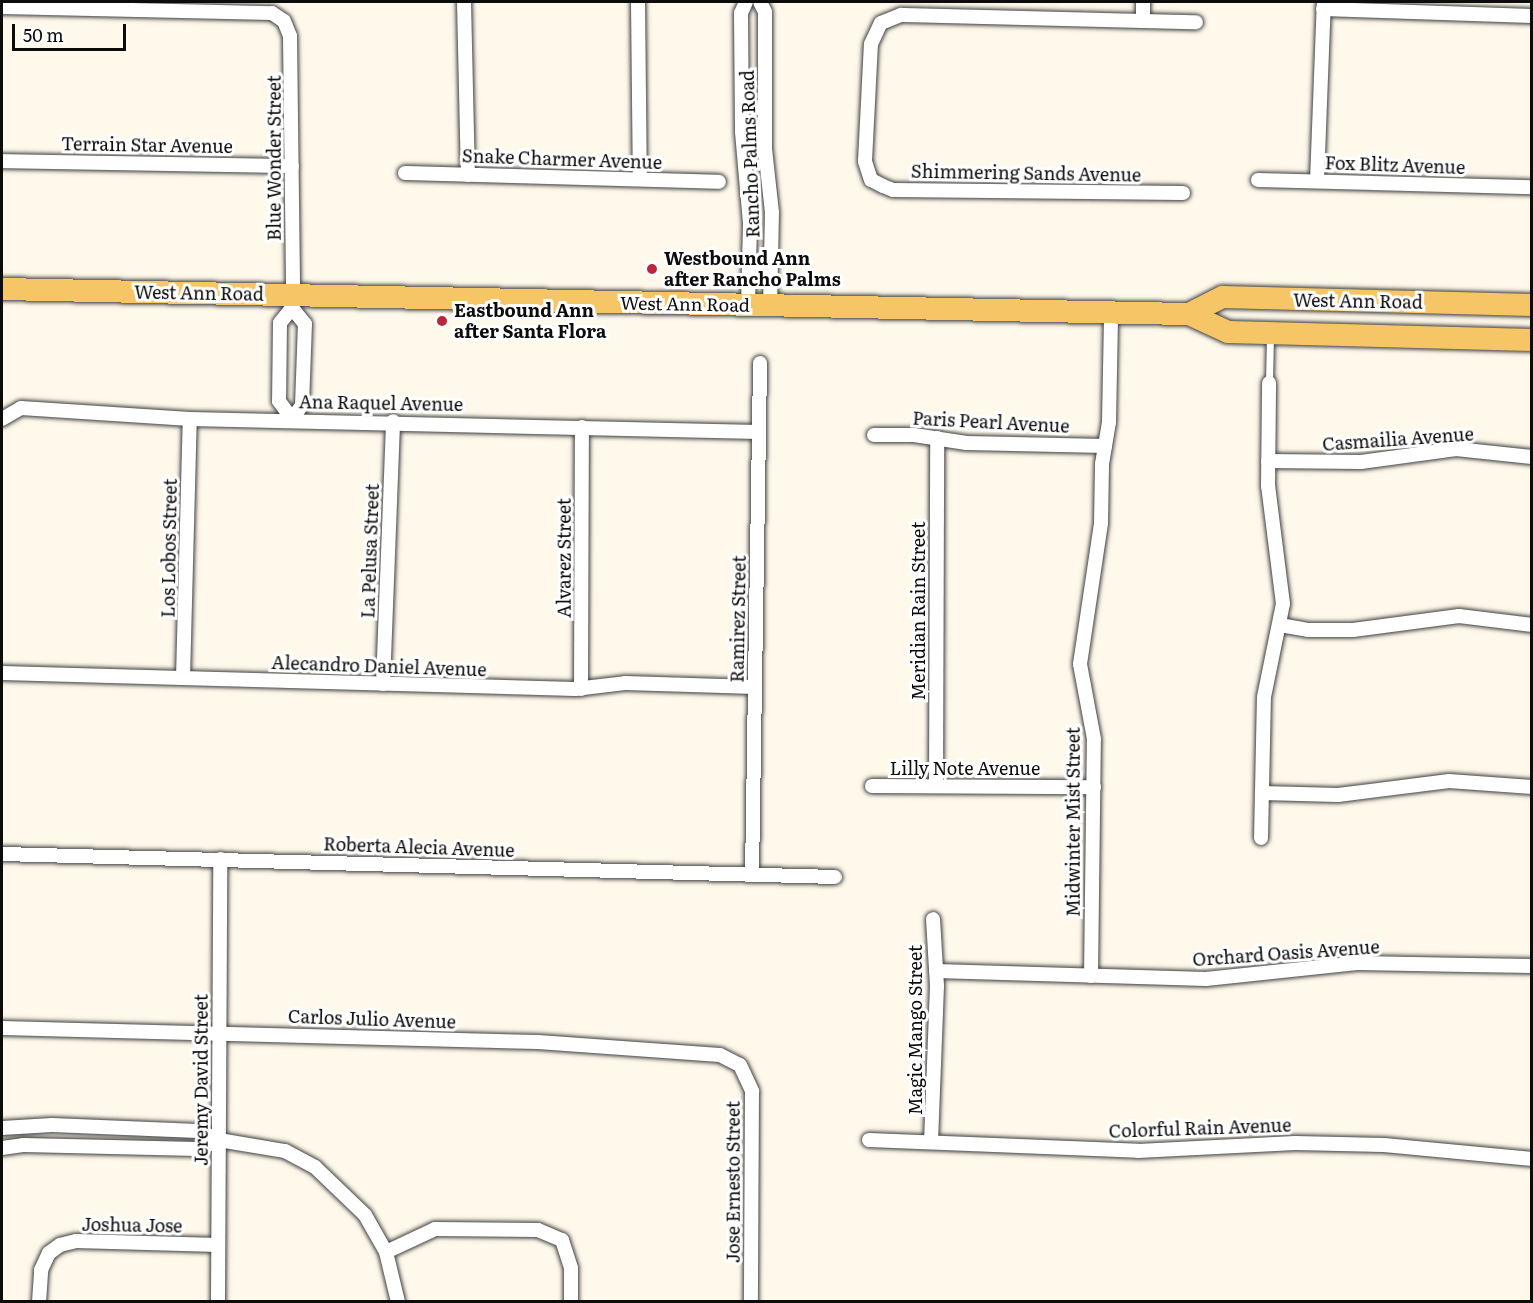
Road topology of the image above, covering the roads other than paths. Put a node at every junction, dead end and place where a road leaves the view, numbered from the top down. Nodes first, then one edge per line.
1 (464, 2) edge
2 (638, 2) edge
3 (746, 2) edge
4 (760, 2) edge
5 (1143, 2) edge
6 (1323, 5) edge
7 (2, 7) edge
8 (1532, 16) edge
9 (1143, 21) junction
10 (1196, 22) dead end
11 (2, 161) edge
12 (292, 166) junction
13 (405, 173) dead end
14 (468, 175) junction
15 (640, 179) junction
16 (1258, 180) dead end
17 (1317, 181) junction
18 (719, 182) dead end
19 (1532, 187) edge
20 (1182, 193) dead end
21 (2, 289) edge
22 (293, 302) junction
23 (759, 305) junction
24 (1532, 305) edge
25 (1111, 313) junction
26 (1189, 315) junction
27 (1270, 333) junction
28 (1532, 340) edge
29 (760, 363) dead end
30 (1269, 383) joint
31 (2, 417) edge
32 (190, 419) junction
33 (292, 419) junction
34 (393, 421) junction
35 (582, 427) junction
36 (759, 432) junction
37 (874, 435) dead end
38 (937, 438) junction
39 (1105, 446) junction
40 (1532, 457) edge
41 (1268, 461) junction
42 (1280, 625) junction
43 (1532, 625) edge
44 (2, 673) edge
45 (183, 678) junction
46 (383, 684) junction
47 (755, 687) junction
48 (581, 689) junction
49 (936, 785) junction
50 (872, 786) dead end
51 (1094, 787) junction
52 (1532, 787) edge
53 (1262, 793) junction
54 (1261, 838) dead end
55 (2, 854) edge
56 (220, 859) junction
57 (752, 875) junction
58 (835, 877) dead end
59 (933, 919) dead end
60 (1532, 966) edge
61 (936, 971) junction
62 (1091, 976) junction
63 (2, 1028) edge
64 (218, 1033) junction
65 (740, 1065) joint
66 (2, 1128) edge
67 (219, 1140) junction
68 (869, 1140) dead end
69 (931, 1142) junction
70 (2, 1148) edge
71 (1532, 1158) edge
72 (218, 1245) junction
73 (386, 1252) junction
74 (39, 1302) edge
75 (218, 1302) edge
76 (398, 1302) edge
77 (571, 1302) edge
78 (751, 1302) edge

1 - 14 street
2 - 15 street
3 - 23 street, Rancho Palms Road
4 - 23 street, Rancho Palms Road
5 - 9 street
6 - 8 street
6 - 17 street
7 - 12 street, Blue Wonder Street
9 - 10 street
9 - 20 street, Shimmering Sands Avenue
11 - 12 street, Terrain Star Avenue
12 - 22 street, Blue Wonder Street
13 - 14 street, Snake Charmer Avenue
14 - 15 street, Snake Charmer Avenue
15 - 18 street, Snake Charmer Avenue
16 - 17 street, Fox Blitz Avenue
17 - 19 street, Fox Blitz Avenue
21 - 22 main road, West Ann Road
22 - 23 main road, West Ann Road
22 - 33 street
22 - 33 street
23 - 25 main road, West Ann Road
24 - 26 main road, West Ann Road
25 - 26 main road, West Ann Road
25 - 39 street, Midwinter Mist Street
26 - 27 main road, West Ann Road
27 - 28 main road, West Ann Road
27 - 30 lane
29 - 36 street, Ramirez Street
30 - 41 street
31 - 32 street, Ana Raquel Avenue
32 - 33 street, Ana Raquel Avenue
32 - 45 street, Los Lobos Street
33 - 34 street, Ana Raquel Avenue
34 - 35 street, Ana Raquel Avenue
34 - 46 street, La Pelusa Street
35 - 36 street, Ana Raquel Avenue
35 - 48 street, Alvarez Street
36 - 47 street, Ramirez Street
37 - 38 street, Paris Pearl Avenue
38 - 39 street, Paris Pearl Avenue
38 - 49 street, Meridian Rain Street
39 - 51 street, Midwinter Mist Street
40 - 41 street, Casmailia Avenue
41 - 42 street
42 - 43 street
42 - 53 street
44 - 45 street, Alecandro Daniel Avenue
45 - 46 street, Alecandro Daniel Avenue
46 - 48 street, Alecandro Daniel Avenue
47 - 48 street, Alecandro Daniel Avenue
47 - 57 street, Ramirez Street
49 - 50 street, Lilly Note Avenue
49 - 51 street, Lilly Note Avenue
51 - 62 street, Midwinter Mist Street
52 - 53 street
53 - 54 street
55 - 56 street, Roberta Alecia Avenue
56 - 57 street, Roberta Alecia Avenue
56 - 64 street, Jeremy David Street
57 - 58 street, Roberta Alecia Avenue
59 - 61 street, Magic Mango Street
60 - 62 street, Orchard Oasis Avenue
61 - 62 street, Orchard Oasis Avenue
61 - 69 street, Magic Mango Street
63 - 64 street, Carlos Julio Avenue
64 - 65 street, Carlos Julio Avenue
64 - 67 street, Jeremy David Street
65 - 78 street, Jose Ernesto Street
66 - 67 street
67 - 70 street
67 - 72 street, Jeremy David Street
67 - 73 street
68 - 69 street, Colorful Rain Avenue
69 - 71 street, Colorful Rain Avenue
72 - 74 street, Joshua Jose
72 - 75 street, Jeremy David Street
73 - 76 street
73 - 77 street

